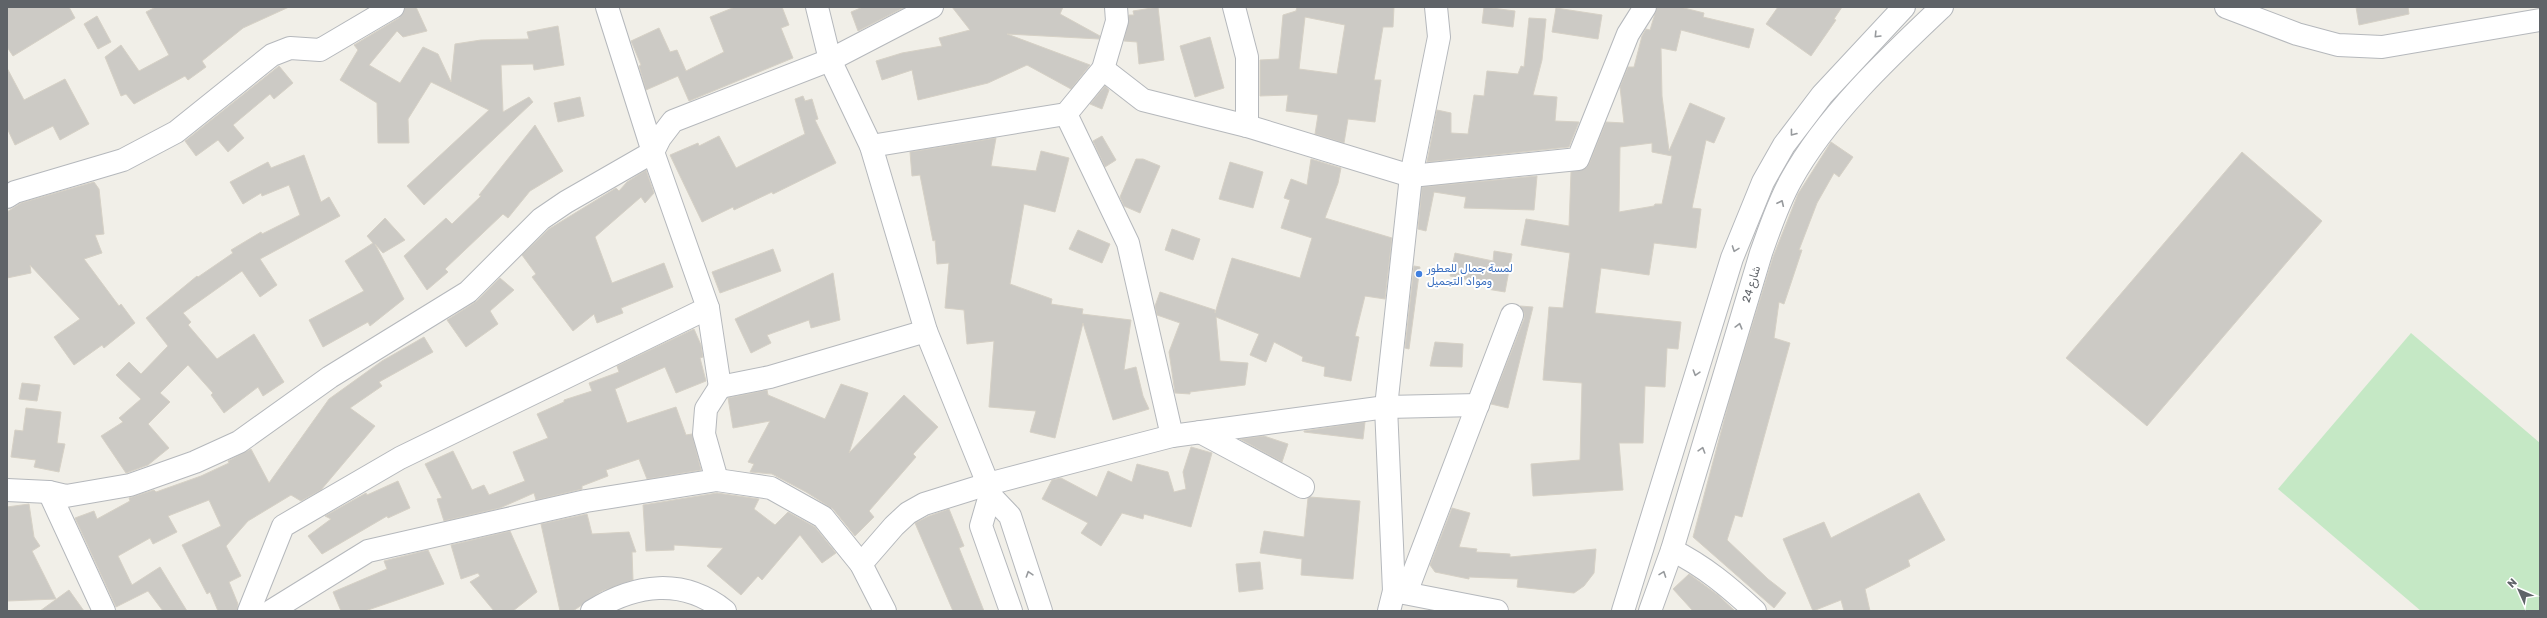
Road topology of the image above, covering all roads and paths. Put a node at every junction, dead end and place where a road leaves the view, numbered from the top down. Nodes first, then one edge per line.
1 (393, 7) edge
2 (607, 7) edge
3 (817, 7) edge
4 (932, 7) edge
5 (1116, 7) edge
6 (1234, 7) edge
7 (1436, 7) edge
8 (1645, 7) edge
9 (1904, 7) edge
10 (1942, 7) edge
11 (2226, 7) edge
12 (2540, 20) edge
13 (830, 60) junction
14 (1103, 68) junction
15 (1066, 114) junction
16 (1247, 126) junction
17 (871, 146) junction
18 (653, 152) junction
19 (1411, 176) junction
20 (7, 197) edge
21 (708, 308) junction
22 (1512, 315) dead end
23 (926, 331) junction
24 (720, 387) junction
25 (1478, 405) junction
26 (1386, 407) junction
27 (1200, 432) junction
28 (1172, 436) junction
29 (717, 480) junction
30 (1303, 486) dead end
31 (7, 490) edge
32 (989, 490) junction
33 (49, 492) junction
34 (1672, 550) junction
35 (862, 564) junction
36 (1396, 598) edge
37 (104, 611) edge
38 (249, 611) edge
39 (271, 611) edge
40 (592, 611) edge
41 (725, 611) edge
42 (885, 611) edge
43 (1011, 611) edge
44 (1042, 611) edge
45 (1497, 611) edge
46 (1623, 611) edge
47 (1650, 611) edge
48 (1755, 611) edge

1 - 20 street
2 - 18 street
3 - 13 street
4 - 13 street
5 - 14 street
6 - 16 street
7 - 19 street
8 - 19 street
9 -> 46 street
34 -> 10 street, شارع 24
11 - 12 street
13 - 17 street
13 - 18 street
14 - 15 street
14 - 16 street
15 - 17 street
15 - 28 street
16 - 19 street
17 - 23 street
18 - 21 street
18 - 33 street
19 - 26 street
21 - 24 street
21 - 38 street
22 - 25 street
23 - 24 street
23 - 32 street
24 - 29 street
25 - 26 street
25 - 36 street
26 - 27 street
26 - 36 street
27 - 28 street
27 - 30 street
28 - 32 street
29 - 35 street
29 - 39 street
31 - 33 street
32 - 35 street
32 - 43 street
44 -> 32 street
33 - 37 street
47 -> 34 street, شارع 24
34 - 48 street
35 - 42 street
36 - 45 street
40 - 41 street

